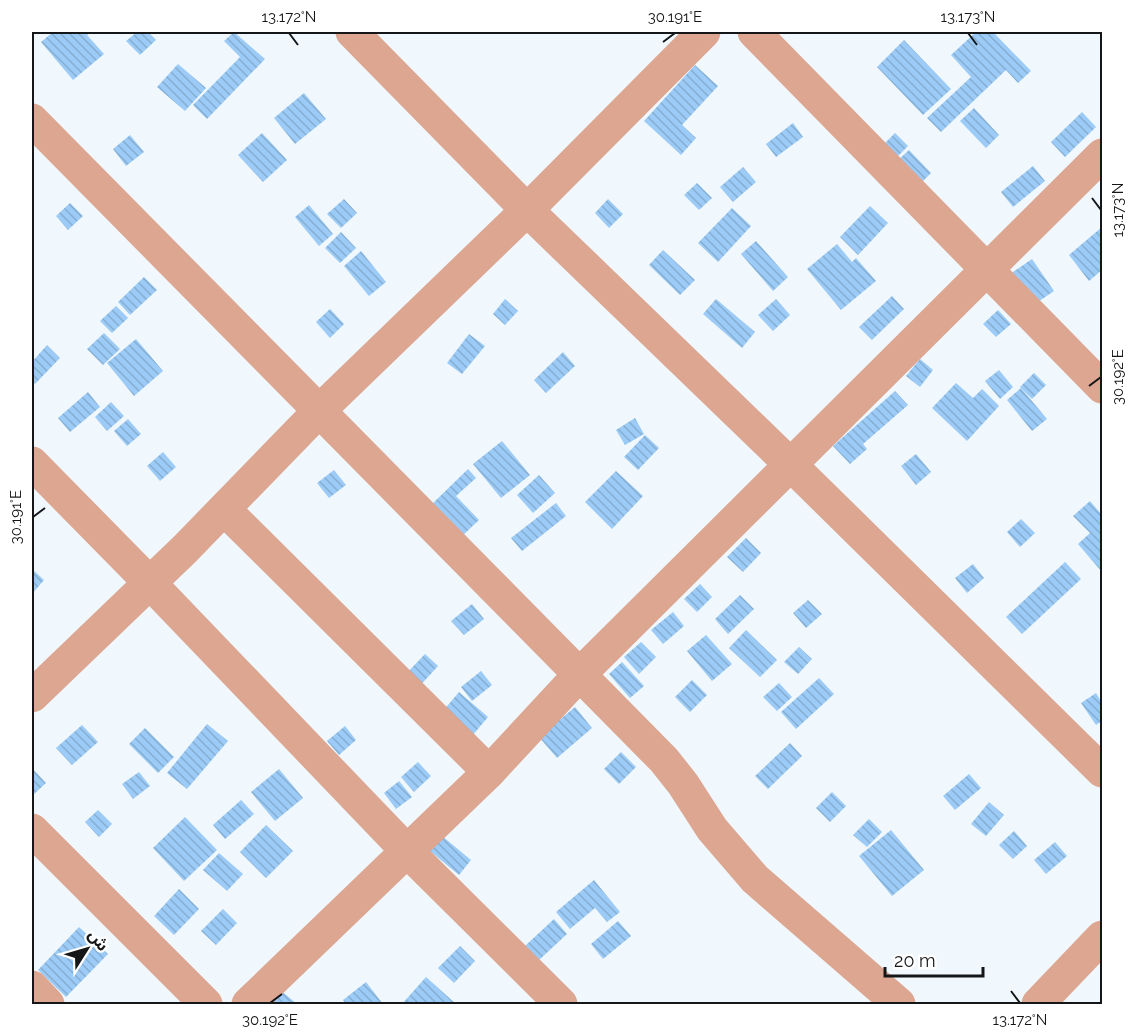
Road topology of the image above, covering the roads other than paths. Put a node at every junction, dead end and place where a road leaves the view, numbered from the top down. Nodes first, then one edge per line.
1 (352, 32) edge
2 (704, 32) edge
3 (754, 32) edge
4 (32, 120) edge
5 (1102, 155) edge
6 (527, 210) junction
7 (987, 271) junction
8 (1102, 387) edge
9 (320, 410) junction
10 (32, 463) edge
11 (791, 465) junction
12 (224, 509) junction
13 (150, 583) junction
14 (580, 674) junction
15 (32, 696) edge
16 (1102, 771) edge
17 (489, 772) junction
18 (32, 830) edge
19 (408, 852) junction
20 (1102, 937) edge
21 (32, 987) edge
22 (48, 1005) edge
23 (206, 1005) edge
24 (248, 1005) edge
25 (561, 1005) edge
26 (899, 1005) edge
27 (1038, 1005) edge

1 - 6 street
2 - 6 street
3 - 7 street
4 - 9 street
5 - 7 street
6 - 9 street
6 - 11 street
7 - 8 street
7 - 11 street
9 - 12 street
9 - 14 street
10 - 13 street
11 - 14 street
11 - 16 street
12 - 13 street
12 - 17 street
13 - 15 street
13 - 19 street
14 - 17 street
14 - 26 street
17 - 19 street
18 - 23 street
19 - 24 street
19 - 25 street
20 - 27 street
21 - 22 street

